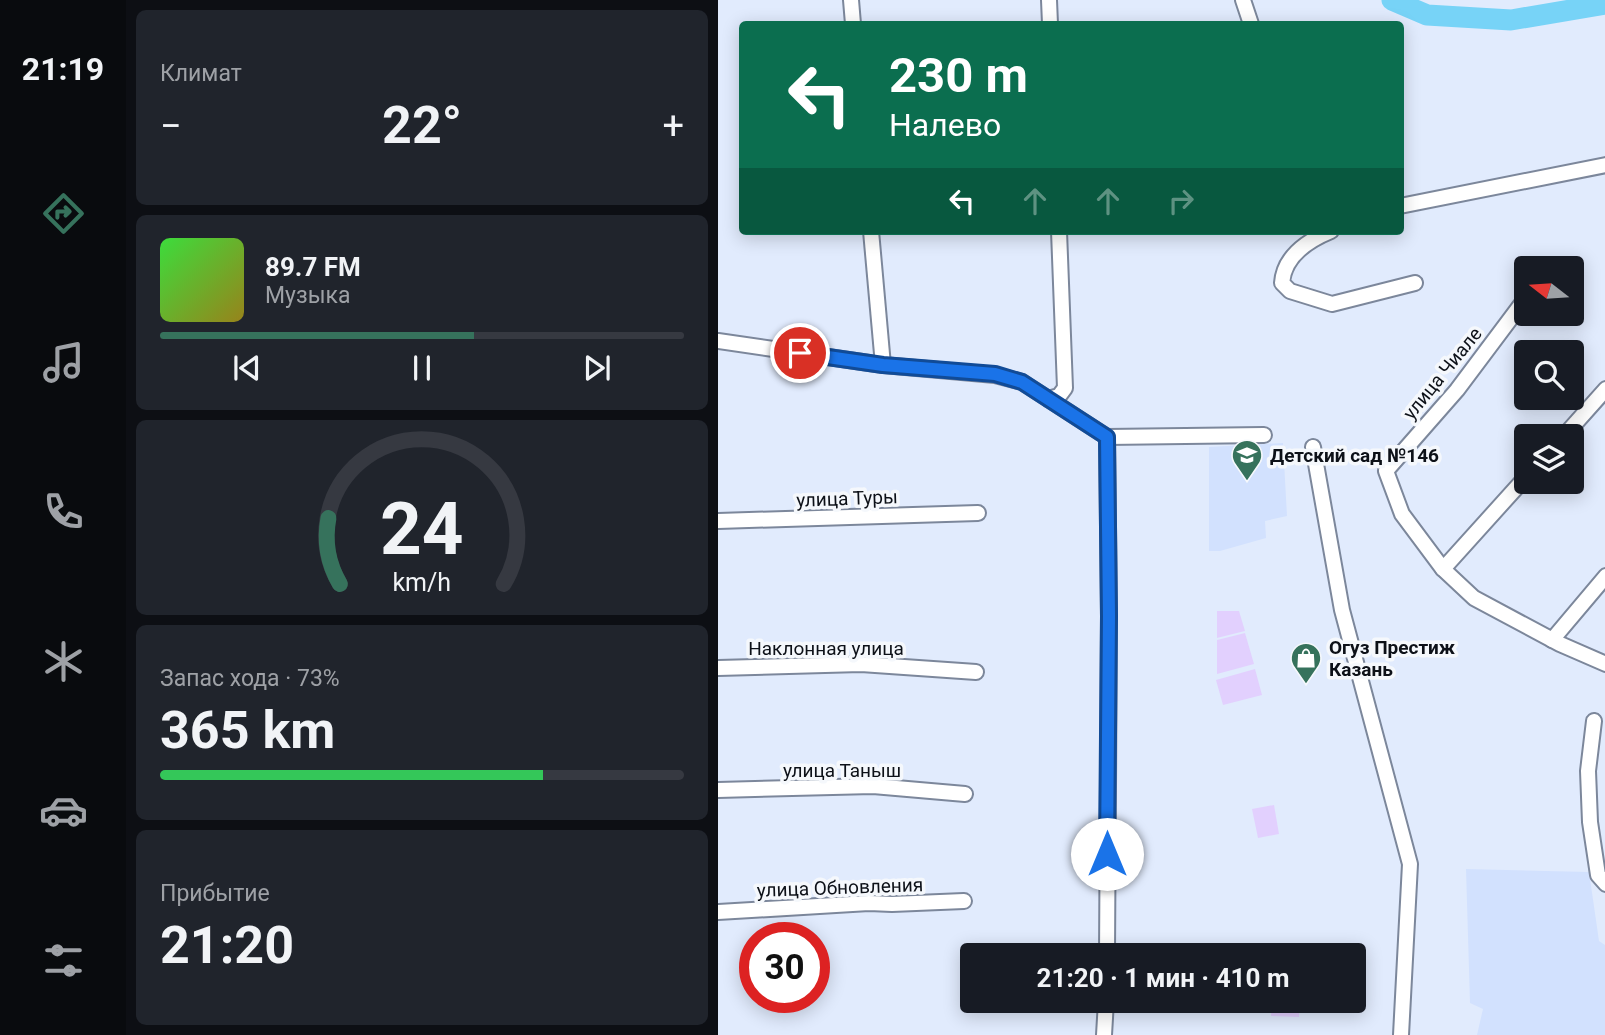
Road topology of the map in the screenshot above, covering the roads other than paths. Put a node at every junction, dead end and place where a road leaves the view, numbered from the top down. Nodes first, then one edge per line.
1 (851, 0) edge
2 (1049, 0) edge
3 (1243, 0) edge
4 (853, 21) edge
5 (1050, 21) edge
6 (1250, 21) edge
7 (1605, 165) edge
8 (1404, 205) edge
9 (871, 235) edge
10 (1059, 235) edge
11 (1324, 235) edge
12 (1415, 283) dead end
13 (1514, 314) edge
14 (718, 341) edge
15 (883, 365) junction
16 (1605, 389) edge
17 (1048, 399) junction
18 (1574, 424) edge
19 (1264, 435) dead end
20 (1107, 437) junction
21 (1312, 447) dead end
22 (1514, 490) edge
23 (978, 513) dead end
24 (718, 522) edge
25 (1443, 569) junction
26 (1605, 576) edge
27 (1552, 640) junction
28 (1605, 664) edge
29 (718, 668) edge
30 (976, 672) dead end
31 (1594, 721) dead end
32 (718, 790) edge
33 (965, 793) dead end
34 (1605, 884) edge
35 (964, 901) dead end
36 (718, 912) edge
37 (1106, 943) edge
38 (1105, 1013) edge
39 (1104, 1035) edge
40 (1401, 1035) edge

1 - 4 street
2 - 5 street
3 - 6 street
7 - 8 street
9 - 15 street
10 - 17 street
11 - 12 street
13 - 25 street, улица Чиале
14 - 15 street
15 - 17 street
16 - 18 street
17 - 20 street
19 - 20 street
20 - 37 street
21 - 40 street
22 - 25 street
23 - 24 street, улица Туры
25 - 27 street
26 - 27 street
27 - 28 street
29 - 30 street, Наклонная улица
31 - 34 street
32 - 33 street, улица Таныш
35 - 36 street, улица Обновления
38 - 39 street

